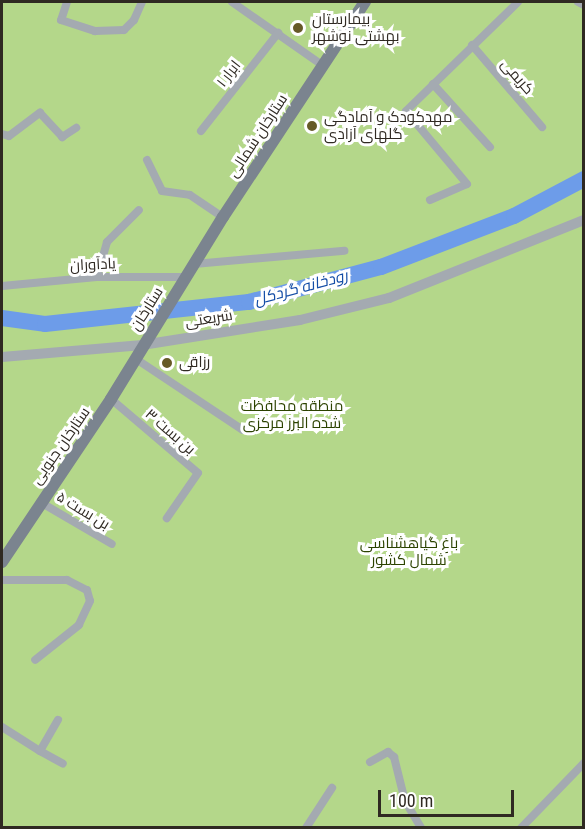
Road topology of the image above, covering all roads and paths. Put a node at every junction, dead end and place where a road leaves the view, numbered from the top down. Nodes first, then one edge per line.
1 (68, 2) edge
2 (142, 2) edge
3 (232, 2) edge
4 (366, 2) edge
5 (518, 2) edge
6 (578, 2) edge
7 (584, 5) edge
8 (278, 33) junction
9 (472, 45) junction
10 (322, 65) junction
11 (433, 84) junction
12 (542, 127) dead end
13 (76, 128) dead end
14 (201, 131) dead end
15 (2, 134) edge
16 (490, 147) dead end
17 (147, 160) dead end
18 (430, 200) dead end
19 (139, 210) dead end
20 (224, 217) junction
21 (584, 220) edge
22 (344, 251) dead end
23 (194, 264) junction
24 (97, 277) junction
25 (185, 277) junction
26 (2, 286) edge
27 (178, 289) joint
28 (142, 345) junction
29 (2, 357) edge
30 (136, 359) junction
31 (111, 399) junction
32 (243, 430) dead end
33 (40, 502) junction
34 (167, 518) dead end
35 (112, 544) dead end
36 (2, 562) edge
37 (2, 580) edge
38 (35, 660) dead end
39 (58, 720) dead end
40 (2, 727) edge
41 (40, 751) junction
42 (370, 762) dead end
43 (584, 763) edge
44 (63, 764) dead end
45 (332, 788) dead end
46 (306, 828) edge
47 (421, 828) edge
48 (522, 828) edge

1 - 2 street
3 - 8 street
4 - 10 main road, ستارخان شمالی
5 - 9 street
6 - 7 street
8 - 10 street
8 - 14 street, ابرار ۱
9 - 11 street
9 - 12 street, کریمی
10 - 20 main road, ستارخان شمالی
11 - 16 street
11 - 18 street
13 - 15 street
17 - 20 street
19 - 24 street
20 - 23 main road, ستارخان شمالی
21 - 28 street, شریعتی
22 - 23 street
23 - 25 main road, ستارخان شمالی
24 - 25 street, یادآوران
24 - 26 street, یادآوران
25 - 27 main road, ستارخان شمالی
27 - 28 main road, ستارخان
28 - 29 street, شریعتی
28 - 30 main road, ستارخان جنوبی
30 - 31 main road, ستارخان جنوبی
30 - 32 street
31 - 33 main road, ستارخان جنوبی
31 - 34 street, بن بست ۳
33 - 35 street, بن بست ۵
33 - 36 main road, ستارخان جنوبی
37 - 38 street
39 - 41 street
40 - 41 street
41 - 44 street
42 - 47 street
43 - 48 street
45 - 46 street

